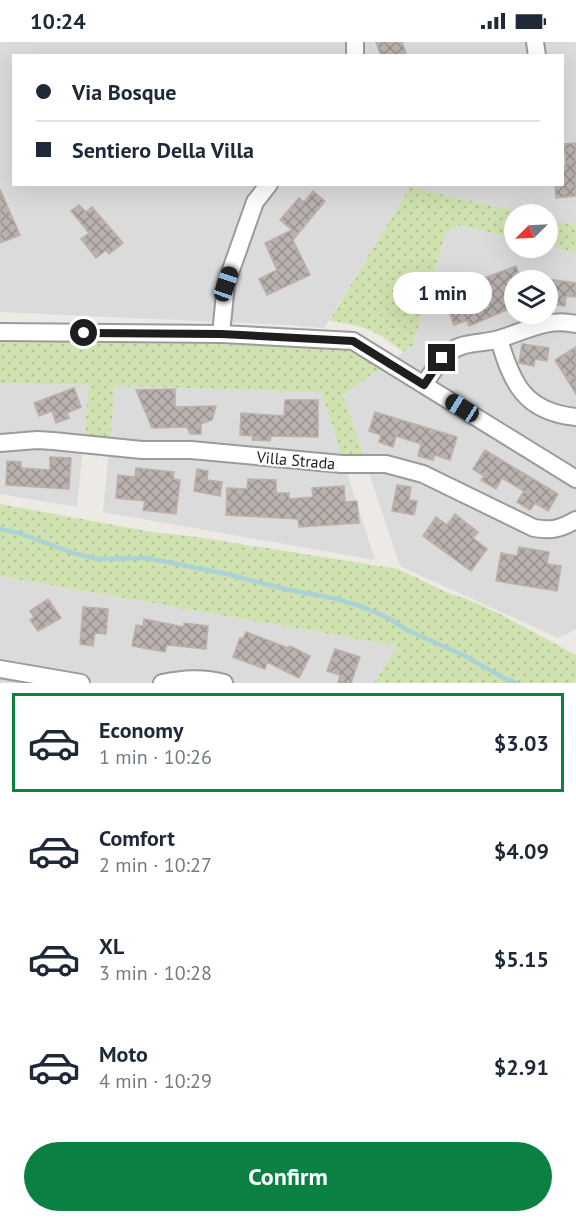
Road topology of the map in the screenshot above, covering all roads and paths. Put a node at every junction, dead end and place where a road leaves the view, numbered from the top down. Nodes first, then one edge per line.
1 (267, 186) edge
2 (576, 324) edge
3 (0, 332) edge
4 (221, 334) junction
5 (499, 339) junction
6 (424, 385) junction
7 (576, 417) edge
8 (0, 442) edge
9 (576, 478) edge
10 (576, 520) edge
11 (0, 669) edge
12 (81, 683) edge
13 (162, 683) edge
14 (224, 683) edge

1 - 4 street
2 - 5 street
3 - 4 street
4 - 6 street
5 - 6 street
5 - 7 street
6 - 9 street
8 - 10 street, Villa Strada
11 - 12 street
13 - 14 street

